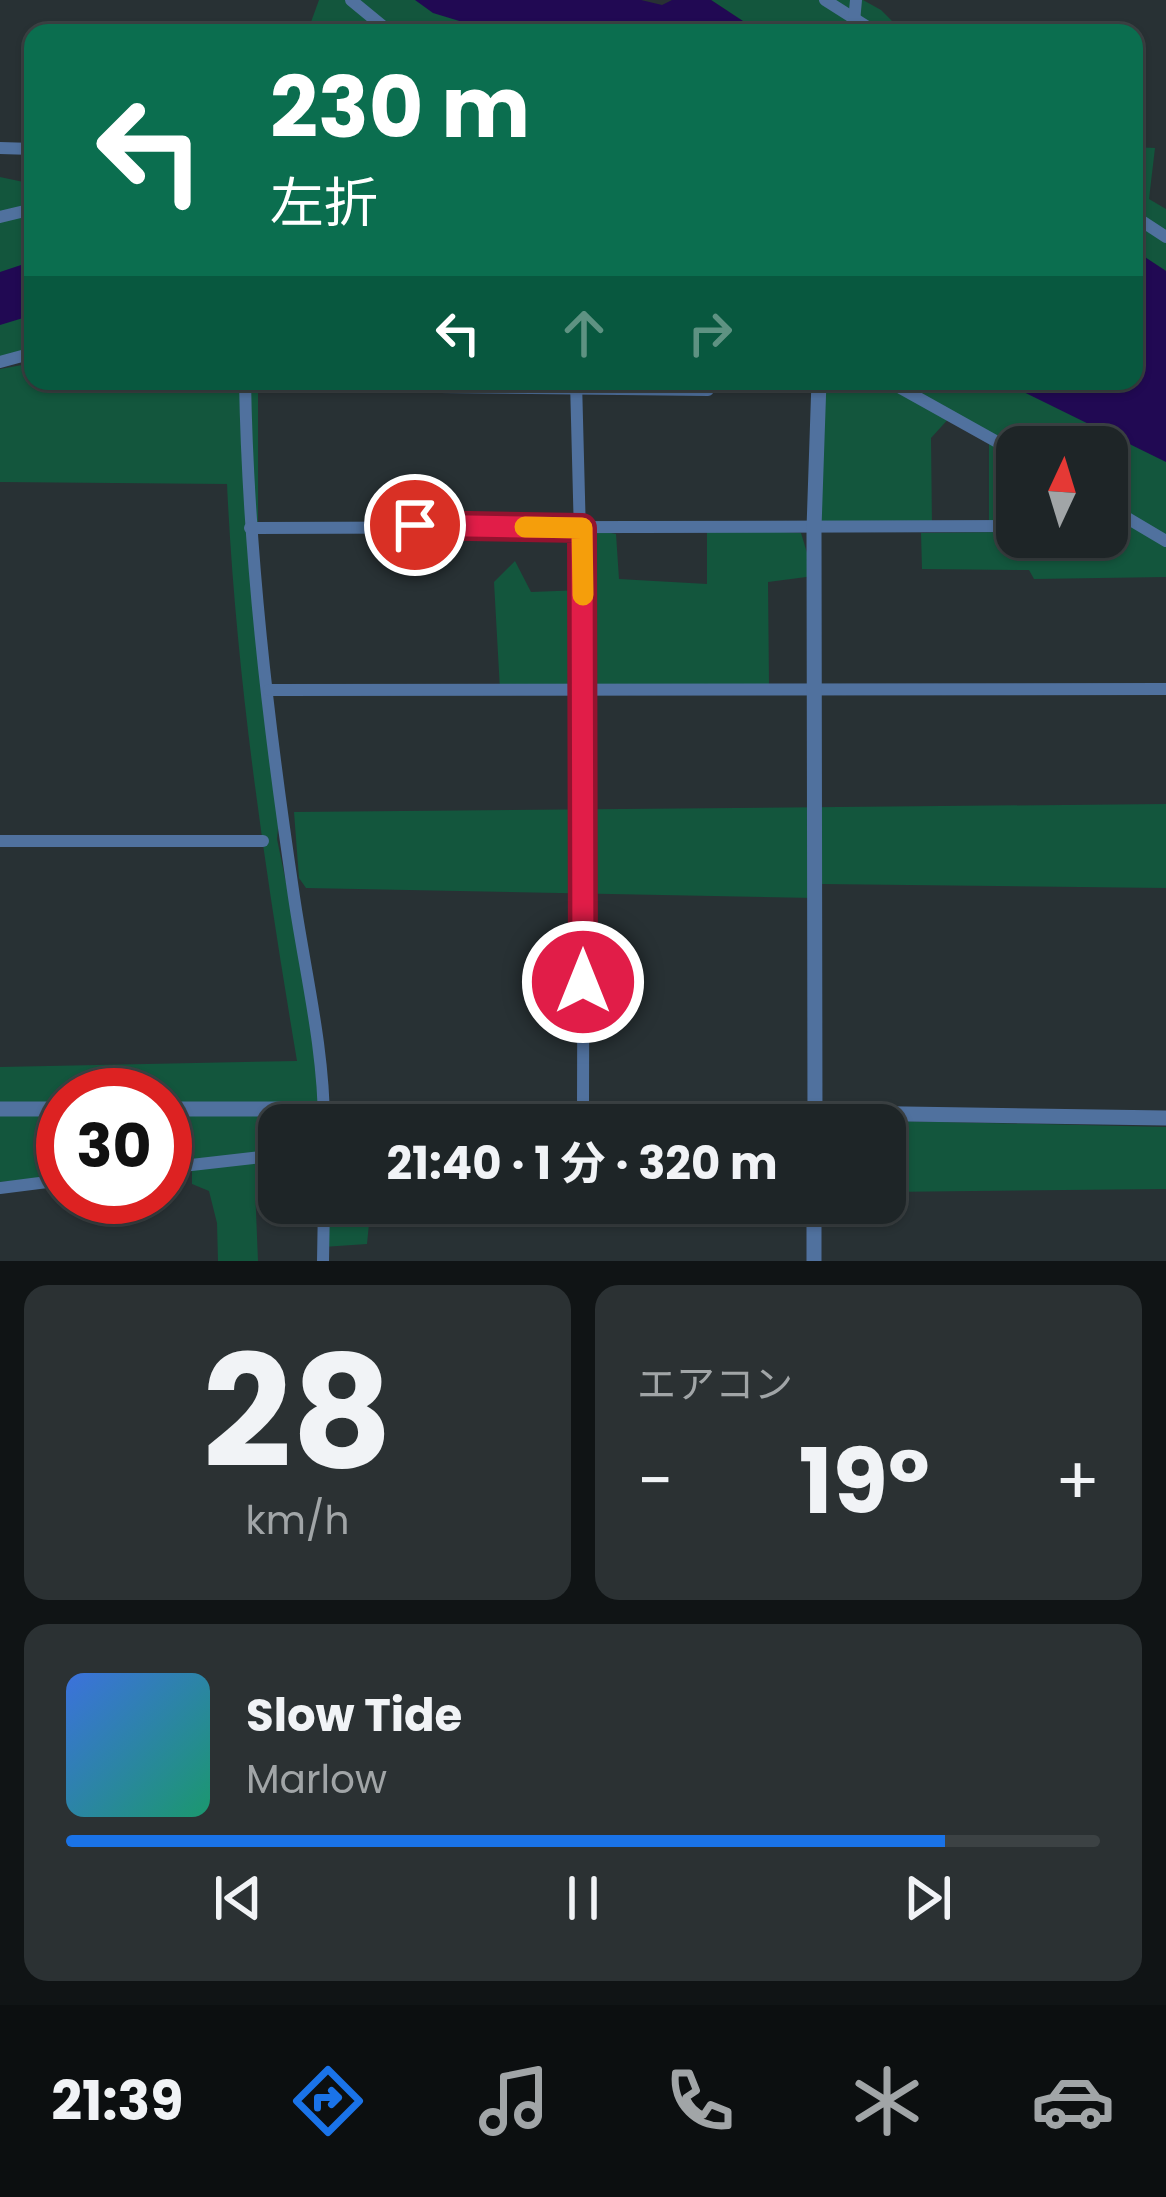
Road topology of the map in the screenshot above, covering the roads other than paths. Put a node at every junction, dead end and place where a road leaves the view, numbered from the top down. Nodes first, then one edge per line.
1 (351, 0) edge
2 (824, 0) edge
3 (380, 24) edge
4 (852, 24) edge
5 (245, 390) edge
6 (576, 390) edge
7 (819, 390) edge
8 (904, 390) edge
9 (996, 441) edge
10 (1128, 519) edge
11 (996, 526) edge
12 (250, 528) junction
13 (582, 528) junction
14 (814, 528) junction
15 (1166, 542) edge
16 (1166, 689) edge
17 (269, 690) junction
18 (584, 690) junction
19 (815, 690) junction
20 (0, 841) edge
21 (263, 841) dead end
22 (322, 1104) edge
23 (583, 1104) edge
24 (816, 1104) edge
25 (0, 1109) edge
26 (36, 1109) edge
27 (192, 1110) edge
28 (258, 1113) edge
29 (906, 1118) edge
30 (1166, 1118) edge
31 (258, 1157) edge
32 (192, 1165) edge
33 (36, 1183) edge
34 (0, 1188) edge
35 (324, 1224) edge
36 (814, 1224) edge
37 (323, 1261) edge
38 (814, 1261) edge

1 - 3 street
2 - 4 street
5 - 12 street
6 - 13 street
7 - 14 street
8 - 9 street
10 - 15 street
11 - 14 street
12 - 13 street
12 - 17 street
13 - 14 street
13 - 18 street
14 - 19 street
16 - 19 street
17 - 18 street
17 - 22 street
18 - 19 street
18 - 23 street
19 - 24 street
20 - 21 street
25 - 26 street
27 - 28 street
29 - 30 street
31 - 32 street
33 - 34 street
35 - 37 street
36 - 38 street

